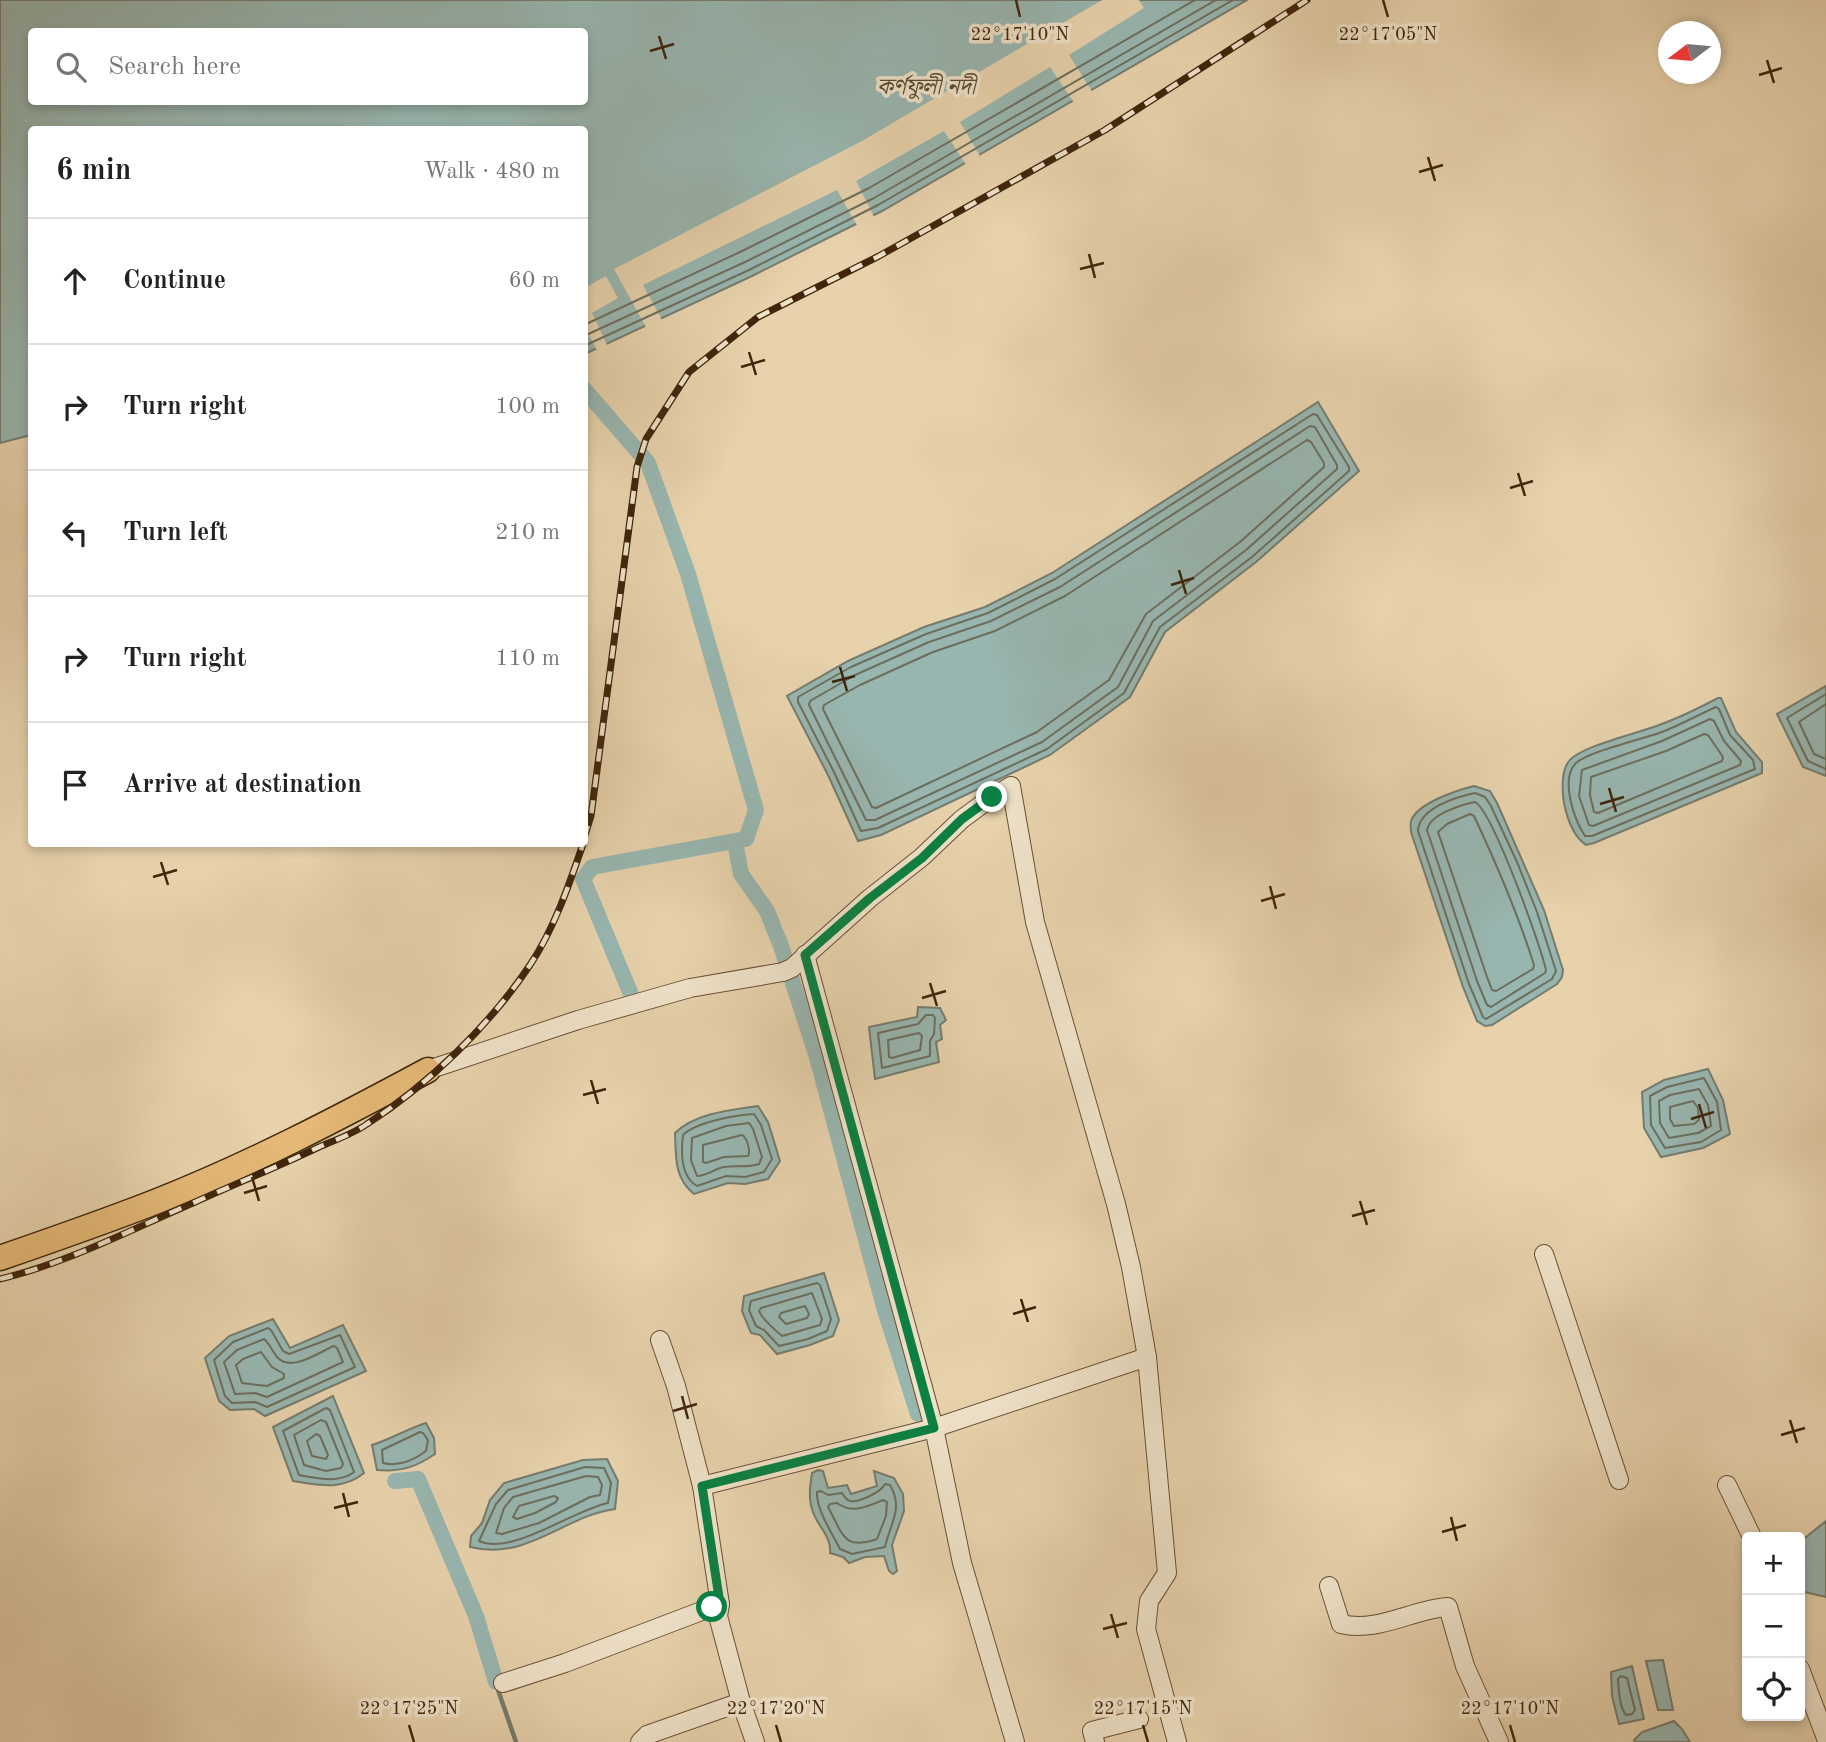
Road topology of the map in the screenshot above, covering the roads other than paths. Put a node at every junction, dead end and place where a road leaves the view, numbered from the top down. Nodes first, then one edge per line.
1 (793, 965) junction
2 (428, 1070) joint
3 (1544, 1254) dead end
4 (0, 1258) edge
5 (660, 1340) dead end
6 (1147, 1357) junction
7 (934, 1428) junction
8 (1619, 1480) dead end
9 (1727, 1485) dead end
10 (702, 1486) junction
11 (1750, 1532) edge
12 (1329, 1586) dead end
13 (720, 1604) junction
14 (1805, 1682) edge
15 (503, 1683) dead end
16 (741, 1702) junction
17 (1139, 1719) dead end
18 (1826, 1738) edge
19 (640, 1742) edge
20 (755, 1742) edge
21 (1015, 1742) edge
22 (1095, 1742) edge
23 (1177, 1742) edge
24 (1499, 1742) edge

1 - 2 street
1 - 6 street
1 - 7 street
2 - 4 highway
3 - 8 street
5 - 10 street
6 - 7 street
6 - 23 street
7 - 10 street
7 - 21 street
9 - 11 street
10 - 13 street
12 - 24 street
13 - 15 street
13 - 16 street
14 - 18 street
16 - 19 street
16 - 20 street
17 - 22 street

